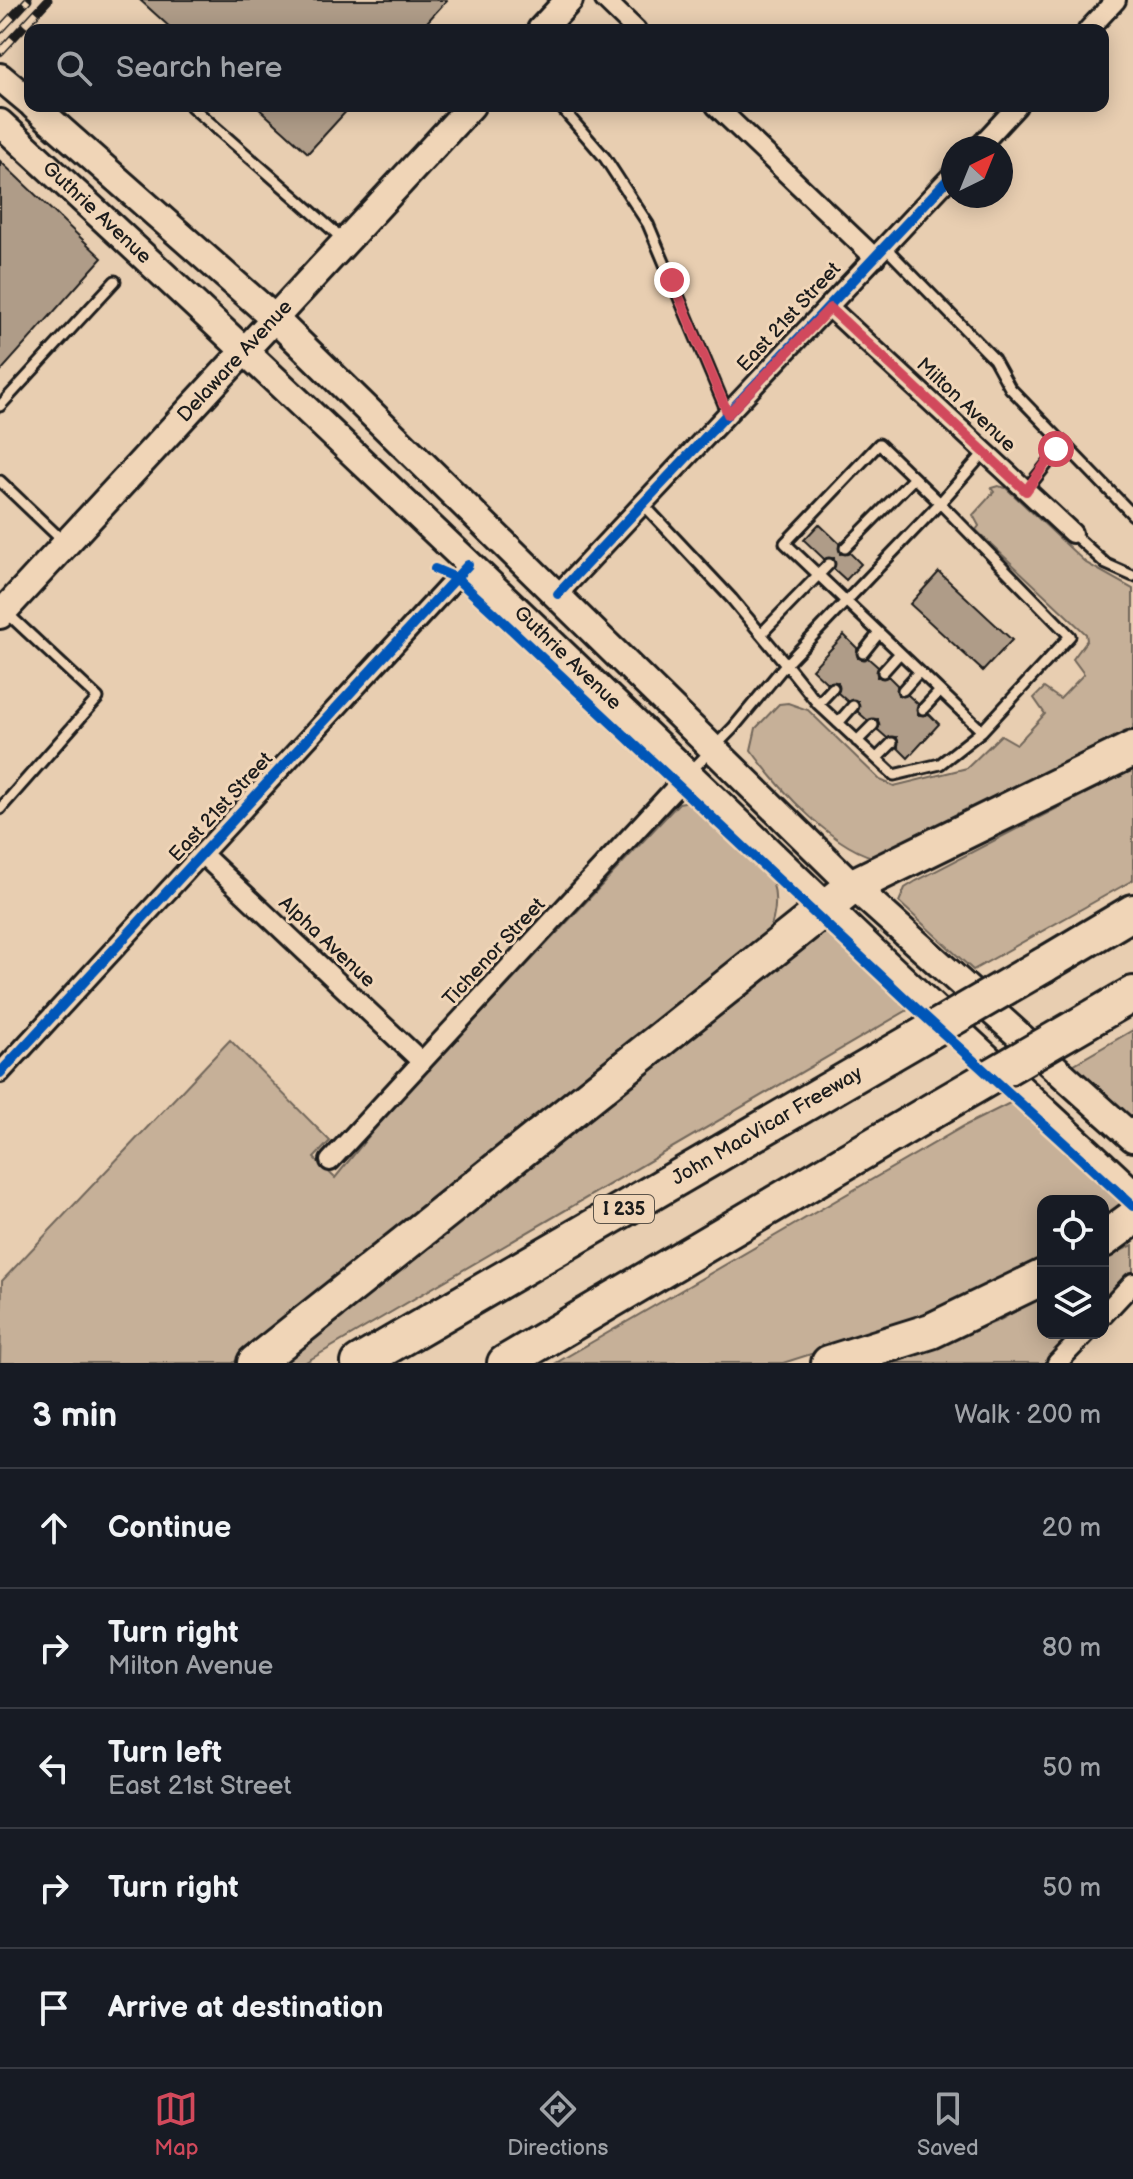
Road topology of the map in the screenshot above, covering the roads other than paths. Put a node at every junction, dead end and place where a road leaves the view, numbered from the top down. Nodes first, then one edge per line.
1 (569, 0) edge
2 (605, 0) edge
3 (1116, 0) edge
4 (547, 24) edge
5 (630, 24) edge
6 (1094, 24) edge
7 (0, 77) edge
8 (24, 97) edge
9 (41, 112) edge
10 (198, 112) edge
11 (465, 112) edge
12 (565, 112) edge
13 (723, 112) edge
14 (1011, 112) edge
15 (0, 123) edge
16 (989, 136) edge
17 (941, 187) edge
18 (345, 241) junction
19 (880, 252) junction
20 (115, 281) dead end
21 (830, 308) junction
22 (274, 318) junction
23 (245, 350) junction
24 (0, 406) edge
25 (728, 414) junction
26 (1060, 440) junction
27 (984, 453) junction
28 (914, 478) junction
29 (0, 481) edge
30 (1026, 491) junction
31 (940, 503) junction
32 (643, 504) junction
33 (1133, 515) edge
34 (1072, 533) joint
35 (66, 544) junction
36 (845, 548) dead end
37 (829, 564) dead end
38 (468, 565) junction
39 (818, 576) junction
40 (1133, 576) edge
41 (558, 594) junction
42 (847, 603) junction
43 (2, 613) edge
44 (879, 633) junction
45 (761, 634) junction
46 (863, 653) dead end
47 (900, 653) junction
48 (786, 664) junction
49 (883, 672) dead end
50 (919, 672) junction
51 (833, 688) dead end
52 (903, 690) dead end
53 (940, 691) junction
54 (818, 704) junction
55 (853, 706) dead end
56 (923, 709) dead end
57 (838, 723) junction
58 (873, 725) dead end
59 (982, 731) junction
60 (857, 741) junction
61 (892, 743) dead end
62 (714, 749) junction
63 (1133, 749) edge
64 (877, 758) junction
65 (690, 772) junction
66 (0, 809) edge
67 (202, 854) junction
68 (853, 886) junction
69 (826, 906) junction
70 (1133, 912) edge
71 (1133, 994) edge
72 (422, 1062) junction
73 (0, 1073) edge
74 (1133, 1138) edge
75 (330, 1161) dead end
76 (1133, 1193) edge
77 (1133, 1218) edge
78 (1109, 1236) edge
79 (1037, 1280) edge
80 (1133, 1283) edge
81 (1109, 1309) edge
82 (1080, 1339) edge
83 (255, 1363) edge
84 (359, 1363) edge
85 (505, 1363) edge
86 (829, 1363) edge
87 (1057, 1363) edge

1 - 4 main road
2 - 5 street
3 - 6 street
7 - 8 main road, Guthrie Avenue
9 - 22 main road, Guthrie Avenue
10 - 18 lane
11 - 18 main road, Delaware Avenue
12 - 25 lane
13 - 19 street
14 - 16 street
15 - 23 main road, Guthrie Avenue
17 - 19 street, East 21st Street
18 - 22 main road, Delaware Avenue
19 - 21 street, East 21st Street
19 - 26 lane
20 - 24 lane
21 - 25 street, East 21st Street
21 - 27 street, Milton Avenue
22 - 23 main road, Delaware Avenue
22 - 41 main road, Guthrie Avenue
23 - 35 main road, Delaware Avenue
23 - 38 main road, Guthrie Avenue
25 - 32 street, East 21st Street
26 - 30 lane
26 - 33 lane
27 - 30 street, Milton Avenue
27 - 31 lane
28 - 31 lane
28 - 36 lane
28 - 39 lane
29 - 35 lane
30 - 34 street, Milton Avenue
31 - 42 lane
31 - 59 lane
32 - 41 street, East 21st Street
32 - 45 lane
34 - 40 lane
35 - 43 main road, Delaware Avenue
37 - 39 lane
38 - 65 main road, Guthrie Avenue
38 - 67 street, East 21st Street
39 - 42 lane
39 - 45 lane
41 - 62 main road, Guthrie Avenue
42 - 44 lane
42 - 48 lane
43 - 66 lane
44 - 46 lane
44 - 47 lane
45 - 48 lane
47 - 49 lane
47 - 50 lane
48 - 54 lane
48 - 62 lane
50 - 52 lane
50 - 53 lane
51 - 54 lane
53 - 56 lane
53 - 59 lane
54 - 57 lane
55 - 57 lane
57 - 60 lane
58 - 60 lane
59 - 64 lane
60 - 64 lane
61 - 64 lane
62 - 65 lane
62 - 68 main road, Guthrie Avenue
63 - 68 highway
65 - 69 main road, Guthrie Avenue
65 - 72 street, Tichenor Street
67 - 72 street, Alpha Avenue
67 - 73 street, East 21st Street
68 - 69 highway
68 - 74 main road, Guthrie Avenue
69 - 76 main road, Guthrie Avenue
69 - 83 highway
70 - 84 highway, John MacVicar Freeway / I 235, bridge
71 - 85 highway, bridge
72 - 75 street, Tichenor Street
77 - 78 highway
79 - 86 highway
80 - 81 street
82 - 87 street

